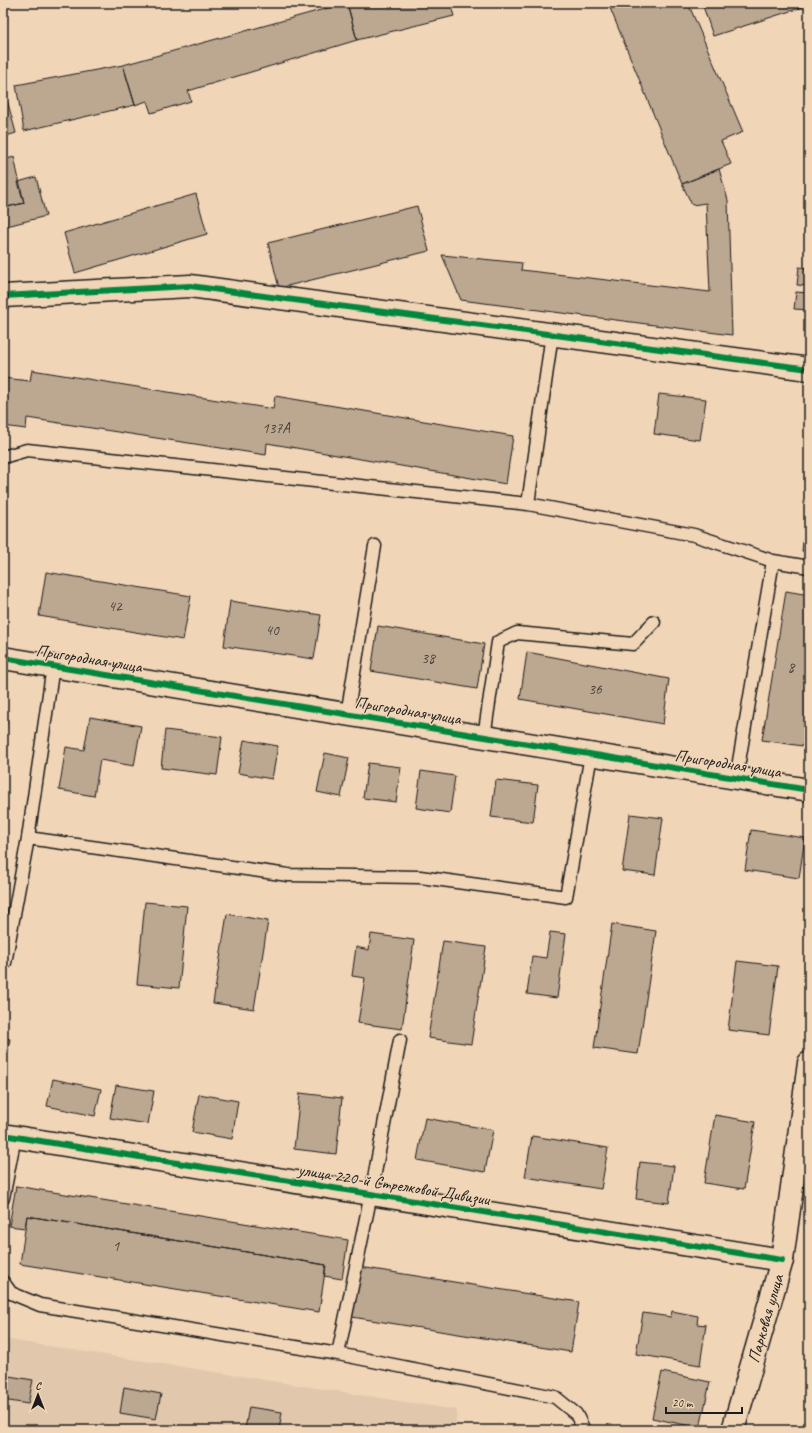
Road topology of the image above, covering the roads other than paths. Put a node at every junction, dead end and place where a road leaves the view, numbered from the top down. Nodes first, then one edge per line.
1 (3, 296) edge
2 (552, 334) junction
3 (809, 369) edge
4 (3, 456) edge
5 (528, 504) junction
6 (375, 546) dead end
7 (773, 562) junction
8 (809, 567) edge
9 (654, 622) dead end
10 (3, 658) edge
11 (53, 666) junction
12 (347, 715) junction
13 (484, 737) junction
14 (591, 755) junction
15 (736, 779) junction
16 (809, 790) edge
17 (28, 838) junction
18 (5, 963) dead end
19 (400, 1040) dead end
20 (809, 1063) edge
21 (9, 1135) edge
22 (371, 1194) junction
23 (3, 1198) edge
24 (782, 1260) junction
25 (3, 1282) edge
26 (338, 1354) junction
27 (584, 1430) edge
28 (733, 1430) edge

1 - 2 street
2 - 3 street
2 - 5 lane
4 - 5 lane
5 - 7 lane
6 - 12 lane
7 - 8 lane
7 - 15 lane
9 - 13 lane
10 - 11 street, Пригородная улица
11 - 12 street, Пригородная улица
11 - 17 lane
12 - 13 street, Пригородная улица
13 - 14 street, Пригородная улица
14 - 15 street, Пригородная улица
14 - 17 lane
15 - 16 street, Пригородная улица
17 - 18 lane
19 - 22 lane
20 - 24 street, Парковая улица
21 - 22 street, улица 220-й Стрелковой Дивизии
21 - 23 lane
22 - 24 street, улица 220-й Стрелковой Дивизии
22 - 26 lane
24 - 28 street, Парковая улица
25 - 26 lane
26 - 27 lane

